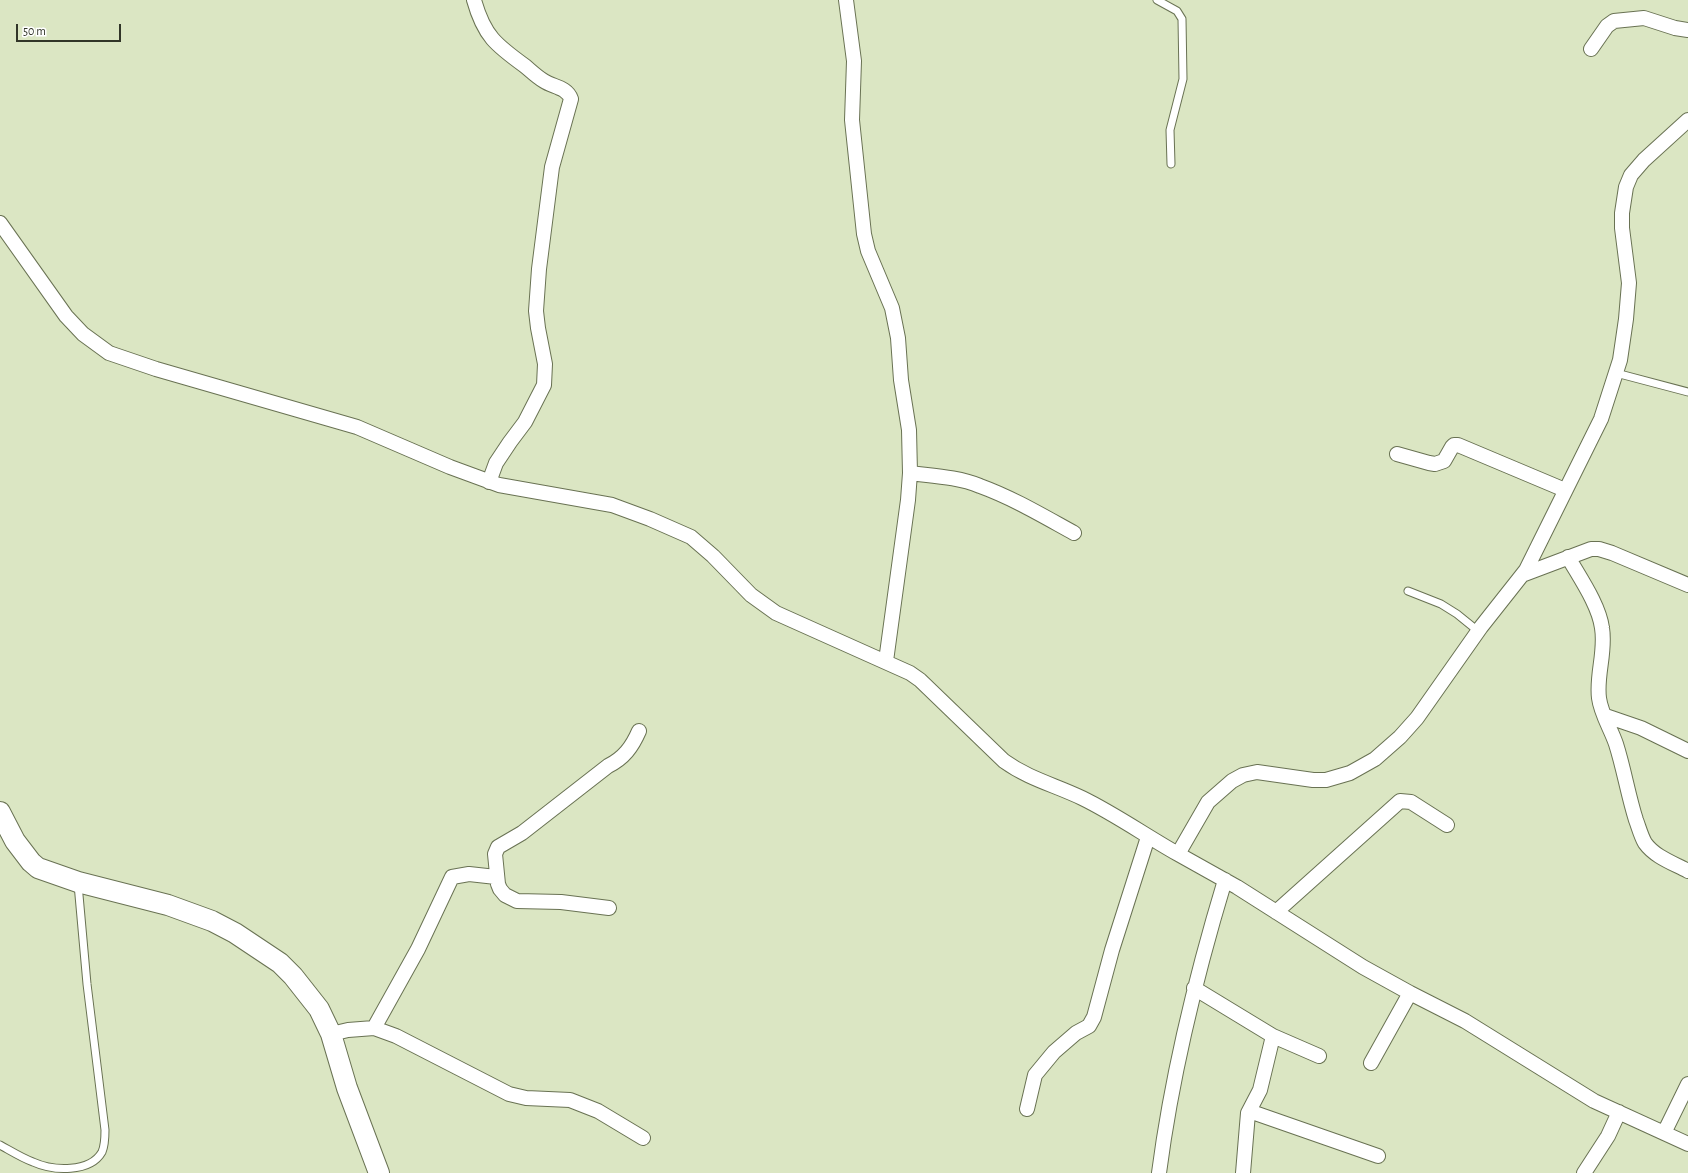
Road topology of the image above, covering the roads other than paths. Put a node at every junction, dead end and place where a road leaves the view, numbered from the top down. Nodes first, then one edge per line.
1 (474, 0) edge
2 (846, 0) edge
3 (1157, 0) edge
4 (1688, 30) edge
5 (1591, 49) dead end
6 (1688, 120) edge
7 (1170, 164) dead end
8 (0, 223) edge
9 (1616, 373) junction
10 (1688, 392) edge
11 (1398, 454) dead end
12 (910, 474) junction
13 (489, 482) junction
14 (1565, 490) junction
15 (1074, 533) dead end
16 (1568, 557) junction
17 (1522, 575) junction
18 (1688, 585) edge
19 (1408, 591) dead end
20 (1478, 631) junction
21 (886, 661) junction
22 (1606, 716) junction
23 (639, 731) dead end
24 (1688, 751) edge
25 (0, 812) edge
26 (1447, 825) dead end
27 (1148, 837) junction
28 (1178, 854) junction
29 (1688, 871) edge
30 (496, 877) junction
31 (1225, 880) junction
32 (78, 882) junction
33 (609, 908) dead end
34 (1276, 912) junction
35 (1194, 988) junction
36 (1410, 993) junction
37 (374, 1028) junction
38 (332, 1034) junction
39 (1273, 1036) junction
40 (1318, 1056) dead end
41 (1371, 1063) dead end
42 (1688, 1084) edge
43 (1028, 1109) dead end
44 (1249, 1111) junction
45 (1619, 1112) junction
46 (1664, 1133) junction
47 (643, 1138) dead end
48 (1688, 1144) edge
49 (0, 1145) edge
50 (1378, 1156) dead end
51 (379, 1173) edge
52 (1159, 1173) edge
53 (1243, 1173) edge
54 (1584, 1173) edge

1 - 13 street
2 - 12 street
3 - 7 lane
4 - 5 street
6 - 9 street
8 - 13 street
9 - 10 lane
9 - 14 street
11 - 14 street
12 - 15 street
12 - 21 street
13 - 21 street
14 - 17 street
16 - 17 street
16 - 18 street
16 - 22 street
17 - 20 street
19 - 20 lane
20 - 28 street
21 - 27 street
22 - 24 street
22 - 29 street
23 - 30 street
25 - 32 street
26 - 34 street
27 - 28 street
27 - 43 street
28 - 31 street
30 - 33 street
30 - 37 street
31 - 34 street
31 - 35 street
32 - 38 street
32 - 49 lane
34 - 36 street
35 - 39 street
35 - 52 street
36 - 41 street
36 - 45 street
37 - 38 street
37 - 47 street
38 - 51 street
39 - 40 street
39 - 44 street
42 - 46 street
44 - 50 street
44 - 53 street
45 - 46 street
45 - 54 street
46 - 48 street

